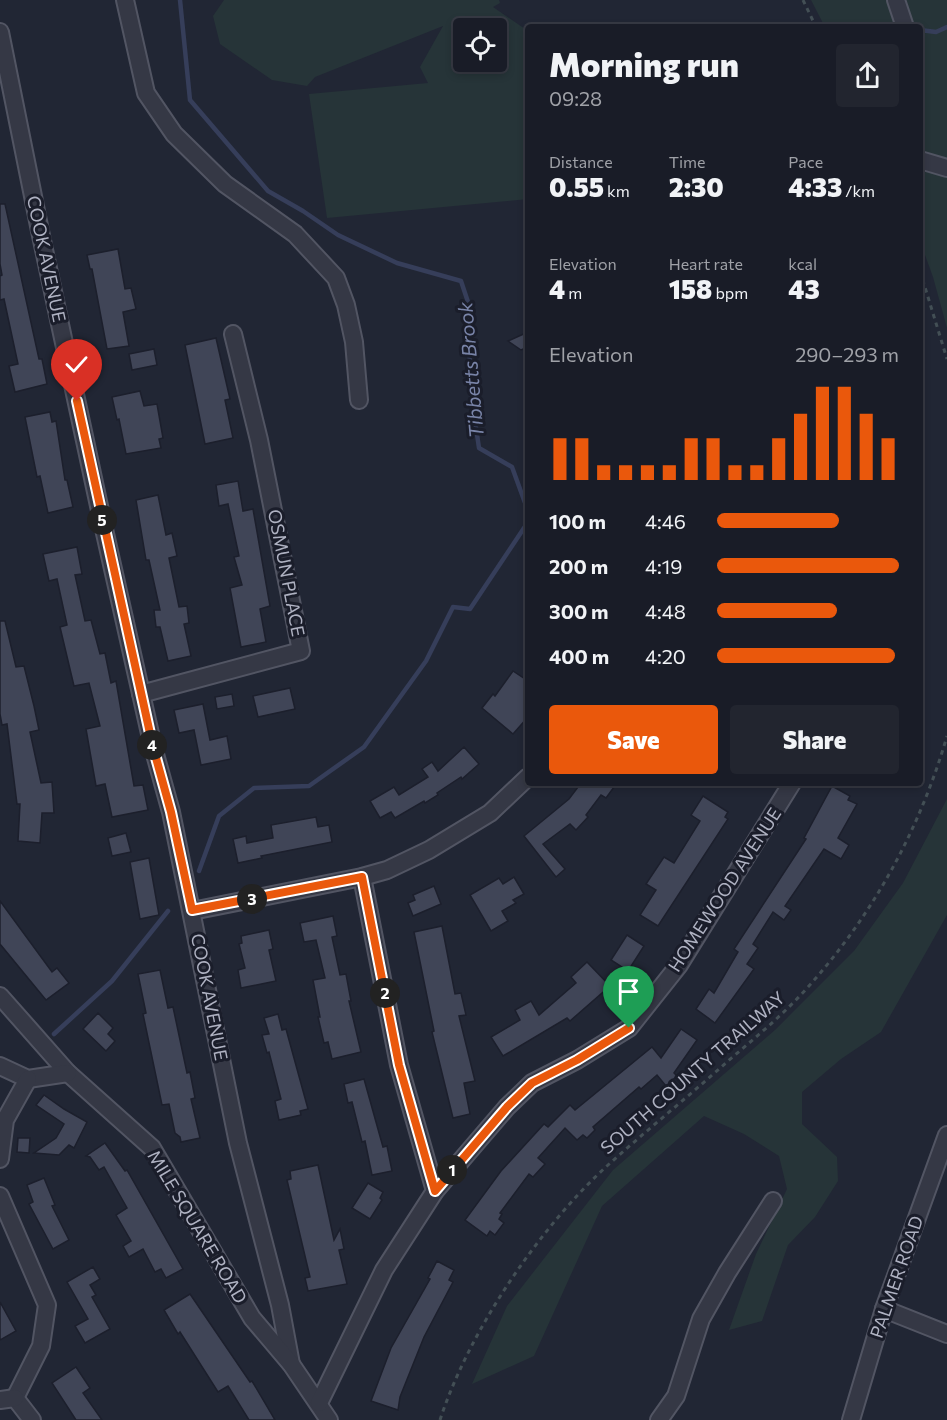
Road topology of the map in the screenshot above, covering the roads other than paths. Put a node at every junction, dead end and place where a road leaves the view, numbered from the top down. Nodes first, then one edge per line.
1 (125, 0) edge
2 (896, 0) edge
3 (904, 24) edge
4 (0, 32) edge
5 (4, 69) edge
6 (923, 161) edge
7 (947, 168) edge
8 (233, 334) dead end
9 (359, 399) dead end
10 (141, 694) junction
11 (525, 780) edge
12 (790, 786) edge
13 (362, 877) junction
14 (192, 910) junction
15 (0, 996) edge
16 (0, 1066) edge
17 (68, 1073) junction
18 (28, 1078) junction
19 (947, 1135) edge
20 (0, 1159) edge
21 (435, 1191) junction
22 (0, 1196) edge
23 (773, 1201) dead end
24 (884, 1309) junction
25 (947, 1334) edge
26 (291, 1364) junction
27 (8, 1399) edge
28 (319, 1402) junction
29 (32, 1420) edge
30 (329, 1420) edge
31 (659, 1420) edge
32 (851, 1420) edge

1 - 9 street
2 - 3 street
4 - 5 street, COOK AVENUE
5 - 10 street, COOK AVENUE
6 - 7 street
8 - 10 street, OSMUN PLACE
10 - 14 street, COOK AVENUE
11 - 13 street
12 - 21 street, HOMEWOOD AVENUE
13 - 14 street
13 - 21 street
14 - 26 street, COOK AVENUE
15 - 17 street, MILE SQUARE ROAD
16 - 18 street
17 - 18 street
17 - 26 street, MILE SQUARE ROAD
18 - 20 street
19 - 24 street, PALMER ROAD
21 - 28 street, HOMEWOOD AVENUE
22 - 27 street
23 - 31 street
24 - 25 street
24 - 32 street, PALMER ROAD
26 - 28 street, MILE SQUARE ROAD
27 - 29 street
28 - 30 street, MILE SQUARE ROAD

